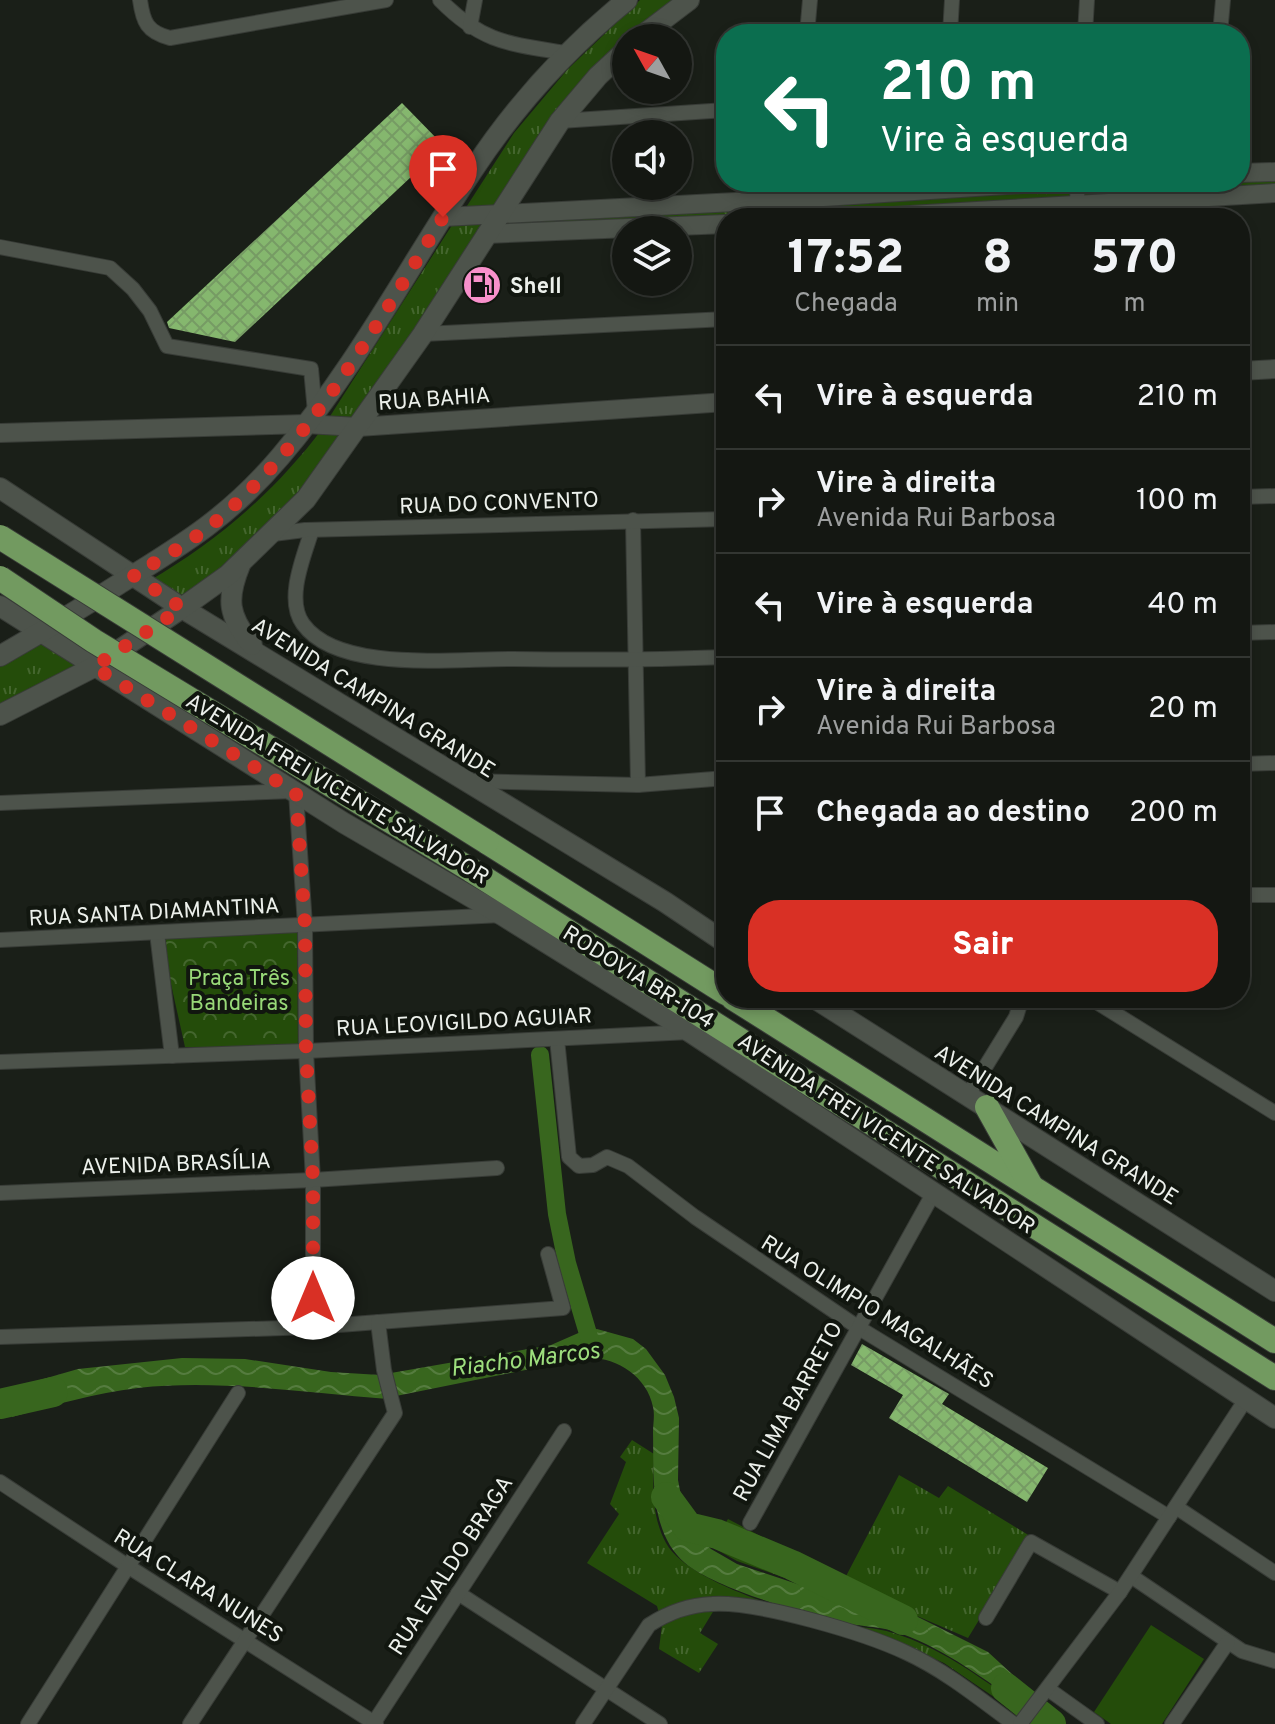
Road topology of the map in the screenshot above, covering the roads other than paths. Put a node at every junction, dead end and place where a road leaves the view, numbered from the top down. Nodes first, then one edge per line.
1 (140, 0) edge
2 (386, 0) edge
3 (440, 0) edge
4 (475, 0) edge
5 (627, 0) edge
6 (689, 0) edge
7 (810, 0) edge
8 (952, 0) edge
9 (1087, 0) edge
10 (1223, 0) edge
11 (657, 24) edge
12 (808, 24) edge
13 (951, 24) edge
14 (1086, 24) edge
15 (1221, 24) edge
16 (470, 27) junction
17 (566, 53) junction
18 (612, 63) edge
19 (716, 111) edge
20 (560, 121) junction
21 (1275, 172) edge
22 (1250, 173) edge
23 (879, 192) edge
24 (1275, 193) edge
25 (793, 200) edge
26 (1118, 208) edge
27 (499, 213) junction
28 (443, 217) junction
29 (716, 224) edge
30 (486, 234) junction
31 (0, 247) edge
32 (716, 319) edge
33 (423, 334) junction
34 (1275, 369) edge
35 (1250, 370) edge
36 (716, 403) edge
37 (310, 418) junction
38 (358, 427) junction
39 (0, 433) edge
40 (0, 488) edge
41 (1275, 496) edge
42 (1250, 497) edge
43 (716, 519) edge
44 (633, 520) junction
45 (312, 530) junction
46 (273, 534) junction
47 (0, 537) edge
48 (240, 563) junction
49 (133, 575) junction
50 (0, 578) edge
51 (0, 606) edge
52 (182, 608) junction
53 (1275, 632) edge
54 (41, 633) junction
55 (1250, 633) edge
56 (0, 656) edge
57 (263, 657) junction
58 (716, 657) edge
59 (635, 660) junction
60 (94, 667) junction
61 (0, 715) edge
62 (1275, 763) edge
63 (1250, 764) edge
64 (716, 779) edge
65 (463, 781) junction
66 (638, 785) junction
67 (295, 792) junction
68 (0, 803) edge
69 (1250, 895) edge
70 (1275, 895) edge
71 (502, 915) junction
72 (305, 925) junction
73 (157, 933) junction
74 (716, 936) edge
75 (0, 940) edge
76 (716, 987) edge
77 (749, 1008) edge
78 (830, 1008) edge
79 (1019, 1008) edge
80 (1106, 1008) edge
81 (690, 1032) junction
82 (557, 1039) junction
83 (306, 1051) junction
84 (172, 1056) junction
85 (0, 1062) edge
86 (978, 1101) junction
87 (1275, 1113) edge
88 (497, 1168) dead end
89 (313, 1180) junction
90 (1031, 1186) junction
91 (0, 1193) edge
92 (933, 1194) junction
93 (548, 1254) dead end
94 (1275, 1291) edge
95 (378, 1322) junction
96 (313, 1327) junction
97 (859, 1328) junction
98 (0, 1337) edge
99 (1275, 1341) edge
100 (1275, 1378) edge
101 (238, 1393) dead end
102 (1246, 1399) junction
103 (1275, 1418) edge
104 (564, 1431) dead end
105 (0, 1482) edge
106 (1173, 1512) junction
107 (750, 1523) dead end
108 (129, 1567) junction
109 (1275, 1573) edge
110 (1131, 1576) junction
111 (1120, 1592) junction
112 (458, 1593) junction
113 (986, 1618) dead end
114 (246, 1640) junction
115 (1228, 1642) junction
116 (1275, 1661) edge
117 (606, 1689) junction
118 (1048, 1689) junction
119 (1020, 1721) edge
120 (374, 1723) edge
121 (28, 1724) edge
122 (190, 1724) edge
123 (583, 1724) edge
124 (660, 1724) edge
125 (1097, 1724) edge
126 (1172, 1724) edge

1 - 2 street
3 - 16 street
4 - 16 street
5 - 17 main road
6 - 11 main road
7 - 12 street
8 - 13 street
9 - 14 street
10 - 15 street
16 - 17 street
17 - 28 main road
18 - 20 main road
19 - 20 street
20 - 27 main road
21 - 22 street
23 - 25 street
24 - 26 street
25 - 27 street
27 - 28 street
27 - 30 main road
28 - 37 main road
29 - 30 street
30 - 33 main road
31 - 37 street
32 - 33 street
33 - 38 main road
34 - 35 street
36 - 38 street, RUA BAHIA
37 - 38 street, RUA BAHIA
37 - 39 street, RUA BAHIA
37 - 49 main road
38 - 46 main road
40 - 49 main road, AVENIDA CAMPINA GRANDE
41 - 42 street
43 - 44 street, RUA DO CONVENTO
44 - 45 street, RUA DO CONVENTO
44 - 59 street
45 - 46 street, RUA DO CONVENTO
45 - 59 street
46 - 48 main road
47 - 76 highway, RODOVIA BR-104, bridge
48 - 52 main road
48 - 57 main road
49 - 52 main road, AVENIDA CAMPINA GRANDE
49 - 54 main road
50 - 100 highway, RODOVIA BR-104, bridge
51 - 54 main road, AVENIDA FREI VICENTE SALVADOR
52 - 57 main road, AVENIDA CAMPINA GRANDE
52 - 60 main road
53 - 55 street
54 - 56 main road
54 - 60 main road, AVENIDA FREI VICENTE SALVADOR
57 - 65 main road, AVENIDA CAMPINA GRANDE
58 - 59 street
59 - 66 street
60 - 61 main road
60 - 67 main road, AVENIDA FREI VICENTE SALVADOR
62 - 63 street
64 - 66 street
65 - 66 street
65 - 74 main road, AVENIDA CAMPINA GRANDE
67 - 68 street
67 - 71 main road, AVENIDA FREI VICENTE SALVADOR
67 - 72 street
69 - 70 street
71 - 72 street, RUA SANTA DIAMANTINA
71 - 81 main road, AVENIDA FREI VICENTE SALVADOR
72 - 73 street, RUA SANTA DIAMANTINA
72 - 83 street
73 - 75 street, RUA SANTA DIAMANTINA
73 - 84 street
77 - 90 highway, RODOVIA BR-104
78 - 86 main road, AVENIDA CAMPINA GRANDE
79 - 86 street
80 - 87 street
81 - 82 street, RUA LEOVIGILDO AGUIAR
81 - 92 main road, AVENIDA FREI VICENTE SALVADOR
82 - 83 street, RUA LEOVIGILDO AGUIAR
82 - 97 street, RUA OLIMPIO MAGALHÃES
83 - 84 street, RUA LEOVIGILDO AGUIAR
83 - 89 street
84 - 85 street, RUA LEOVIGILDO AGUIAR
86 - 90 highway
86 - 94 main road, AVENIDA CAMPINA GRANDE
88 - 89 street, AVENIDA BRASÍLIA
89 - 91 street, AVENIDA BRASÍLIA
89 - 96 street
90 - 99 highway, RODOVIA BR-104
92 - 97 street, RUA LIMA BARRETO
92 - 102 main road, AVENIDA FREI VICENTE SALVADOR
93 - 95 street
95 - 96 street
95 - 114 street
96 - 98 street
97 - 106 street, RUA OLIMPIO MAGALHÃES
97 - 107 street, RUA LIMA BARRETO
101 - 108 street
102 - 103 main road, AVENIDA FREI VICENTE SALVADOR
102 - 106 street
104 - 112 street, RUA EVALDO BRAGA
105 - 108 street, RUA CLARA NUNES
106 - 109 street, RUA OLIMPIO MAGALHÃES
106 - 110 street
108 - 114 street, RUA CLARA NUNES
108 - 121 street
110 - 111 street
110 - 115 street
111 - 113 street
111 - 118 street
112 - 117 street
112 - 120 street, RUA EVALDO BRAGA
114 - 120 street, RUA CLARA NUNES
114 - 122 street
115 - 116 street
115 - 126 street
117 - 119 street
117 - 123 street
117 - 124 street
118 - 119 street
118 - 125 street

